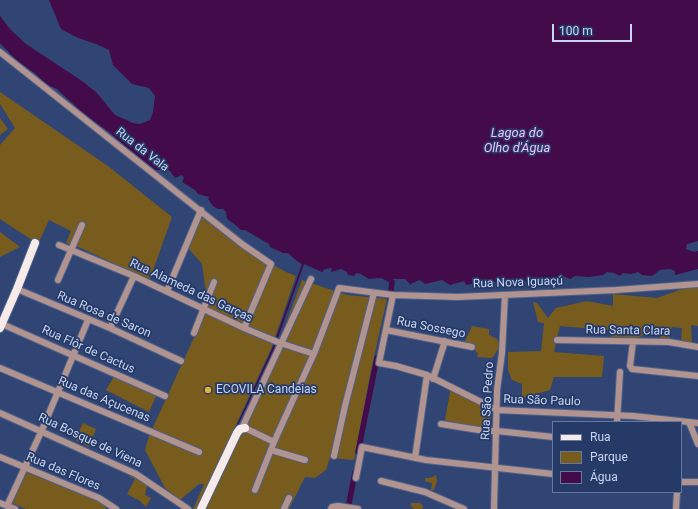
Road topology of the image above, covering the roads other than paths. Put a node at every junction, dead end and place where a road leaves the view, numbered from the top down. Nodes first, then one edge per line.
1 (0, 52) edge
2 (201, 210) junction
3 (82, 225) dead end
4 (35, 244) dead end
5 (59, 244) dead end
6 (71, 250) junction
7 (134, 276) junction
8 (311, 279) dead end
9 (58, 280) dead end
10 (214, 282) dead end
11 (698, 284) edge
12 (17, 290) junction
13 (167, 291) junction
14 (374, 293) junction
15 (393, 295) junction
16 (505, 295) junction
17 (204, 309) junction
18 (88, 320) junction
19 (1, 326) edge
20 (110, 328) junction
21 (244, 328) junction
22 (386, 330) junction
23 (194, 333) dead end
24 (557, 340) dead end
25 (445, 341) junction
26 (279, 342) junction
27 (633, 342) junction
28 (698, 346) edge
29 (472, 347) dead end
30 (314, 354) junction
31 (74, 356) junction
32 (181, 361) dead end
33 (0, 368) edge
34 (620, 372) dead end
35 (427, 375) junction
36 (698, 376) edge
37 (433, 379) junction
38 (58, 392) junction
39 (165, 396) dead end
40 (497, 410) junction
41 (0, 413) edge
42 (618, 415) junction
43 (617, 421) edge
44 (680, 421) edge
45 (682, 421) edge
46 (690, 422) junction
47 (698, 422) edge
48 (441, 424) dead end
49 (243, 428) junction
50 (42, 430) junction
51 (497, 431) junction
52 (552, 437) edge
53 (274, 442) junction
54 (698, 444) edge
55 (271, 450) junction
56 (199, 452) dead end
57 (334, 456) dead end
58 (0, 457) edge
59 (415, 458) junction
60 (305, 460) dead end
61 (25, 468) junction
62 (496, 468) junction
63 (552, 474) edge
64 (356, 478) dead end
65 (381, 481) dead end
66 (682, 482) edge
67 (698, 482) edge
68 (255, 490) dead end
69 (677, 493) edge
70 (289, 498) dead end
71 (0, 503) edge
72 (7, 506) junction
73 (15, 509) edge
74 (116, 509) edge
75 (188, 509) edge
76 (201, 509) edge
77 (284, 509) edge
78 (331, 509) edge
79 (358, 509) edge
80 (464, 509) edge
81 (494, 509) edge
82 (676, 509) edge

1 - 2 street, Rua da Vala
2 - 13 street
2 - 21 street, Rua da Vala
3 - 6 street
4 - 12 main road
5 - 6 street, Rua Alameda das Garças
6 - 7 street, Rua Alameda das Garças
6 - 9 street
7 - 13 street, Rua Alameda das Garças
7 - 20 street
8 - 26 street
10 - 17 street
11 - 16 street, Rua Nova Iguaçú
12 - 18 street, Rua Rosa de Saron
12 - 19 main road
13 - 17 street, Rua Alameda das Garças
14 - 15 street, Rua Nova Iguaçú
14 - 30 street, Rua Nova Iguaçú
14 - 57 street
15 - 16 street, Rua Nova Iguaçú
15 - 22 street
16 - 40 street, Rua São Pedro
17 - 21 street, Rua Alameda das Garças
17 - 23 street
18 - 20 street, Rua Rosa de Saron
18 - 31 street
19 - 31 street, Rua Flôr de Cactus
20 - 32 street, Rua Rosa de Saron
21 - 26 street, Rua Alameda das Garças
22 - 25 street, Rua Sossego
22 - 35 street, Rua São Paulo
24 - 27 street, Rua Santa Clara
25 - 29 street, Rua Sossego
25 - 37 street
26 - 30 street, Rua Alameda das Garças
26 - 49 street
27 - 28 street, Rua Santa Clara
27 - 36 street
30 - 53 street
31 - 38 street
31 - 39 street, Rua Flôr de Cactus
33 - 38 street, Rua das Açucenas
34 - 42 street
35 - 37 street, Rua São Paulo
35 - 59 street
37 - 40 street, Rua São Paulo
38 - 50 street
38 - 56 street, Rua das Açucenas
40 - 42 street, Rua São Paulo
40 - 51 street, Rua São Pedro
41 - 50 street, Rua Bosque de Viena
42 - 43 street
42 - 44 street, Rua São Paulo
45 - 46 street, Rua São Paulo
46 - 47 street, Rua São Paulo
46 - 54 street
48 - 51 street
49 - 53 street
49 - 76 main road
50 - 61 street
50 - 75 street, Rua Bosque de Viena
51 - 52 street
51 - 62 street, Rua São Pedro
53 - 55 street
55 - 60 street
55 - 68 street
58 - 61 street, Rua das Flores
59 - 62 street
59 - 64 street
61 - 72 street
61 - 74 street, Rua das Flores
62 - 63 street
62 - 81 street, Rua São Pedro
65 - 80 street
66 - 67 street
69 - 82 street
70 - 77 street
71 - 72 street
72 - 73 street
78 - 79 street

